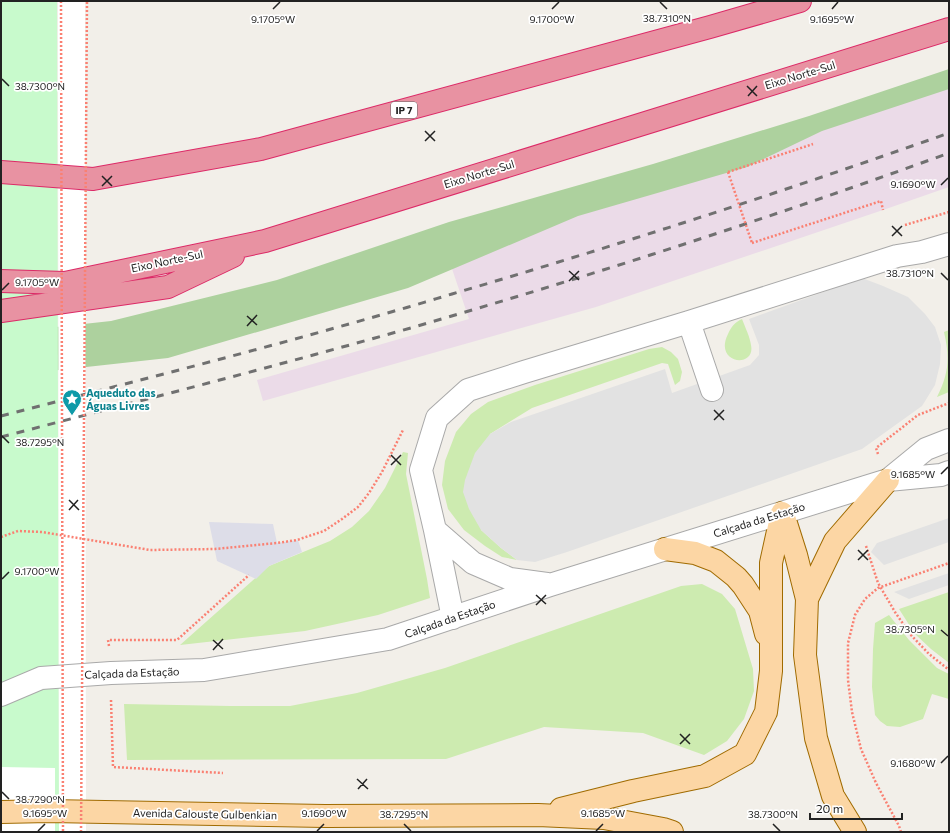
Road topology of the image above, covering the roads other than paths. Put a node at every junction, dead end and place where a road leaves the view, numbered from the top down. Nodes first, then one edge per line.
1 (800, 1) edge
2 (949, 29) edge
3 (1, 172) edge
4 (265, 241) junction
5 (949, 244) edge
6 (922, 252) junction
7 (949, 261) edge
8 (1, 281) edge
9 (1, 311) edge
10 (689, 322) junction
11 (712, 390) dead end
12 (949, 440) edge
13 (949, 472) edge
14 (888, 480) junction
15 (782, 513) junction
16 (435, 530) junction
17 (666, 549) junction
18 (550, 585) junction
19 (808, 599) junction
20 (453, 618) junction
21 (772, 654) junction
22 (1, 695) edge
23 (1, 812) edge
24 (538, 815) junction
25 (672, 832) edge
26 (855, 832) edge

1 - 3 highway, IP 7
2 - 4 highway, Eixo Norte-Sul
4 - 8 highway, Eixo Norte-Sul
4 - 9 highway
5 - 6 street
6 - 7 street
6 - 10 street
10 - 11 street
10 - 16 street
12 - 14 street, Calçada da Estação
13 - 14 street, Calçada da Estação
14 - 15 street, Calçada da Estação
14 - 19 main road
15 - 17 street, Calçada da Estação
15 - 19 main road
15 - 21 main road
16 - 18 street
16 - 20 street
17 - 18 street, Calçada da Estação
17 - 21 main road
18 - 20 street, Calçada da Estação
19 - 26 main road
20 - 22 street, Calçada da Estação
21 - 24 main road
23 - 24 main road, Avenida Calouste Gulbenkian
24 - 25 main road, Avenida Calouste Gulbenkian

